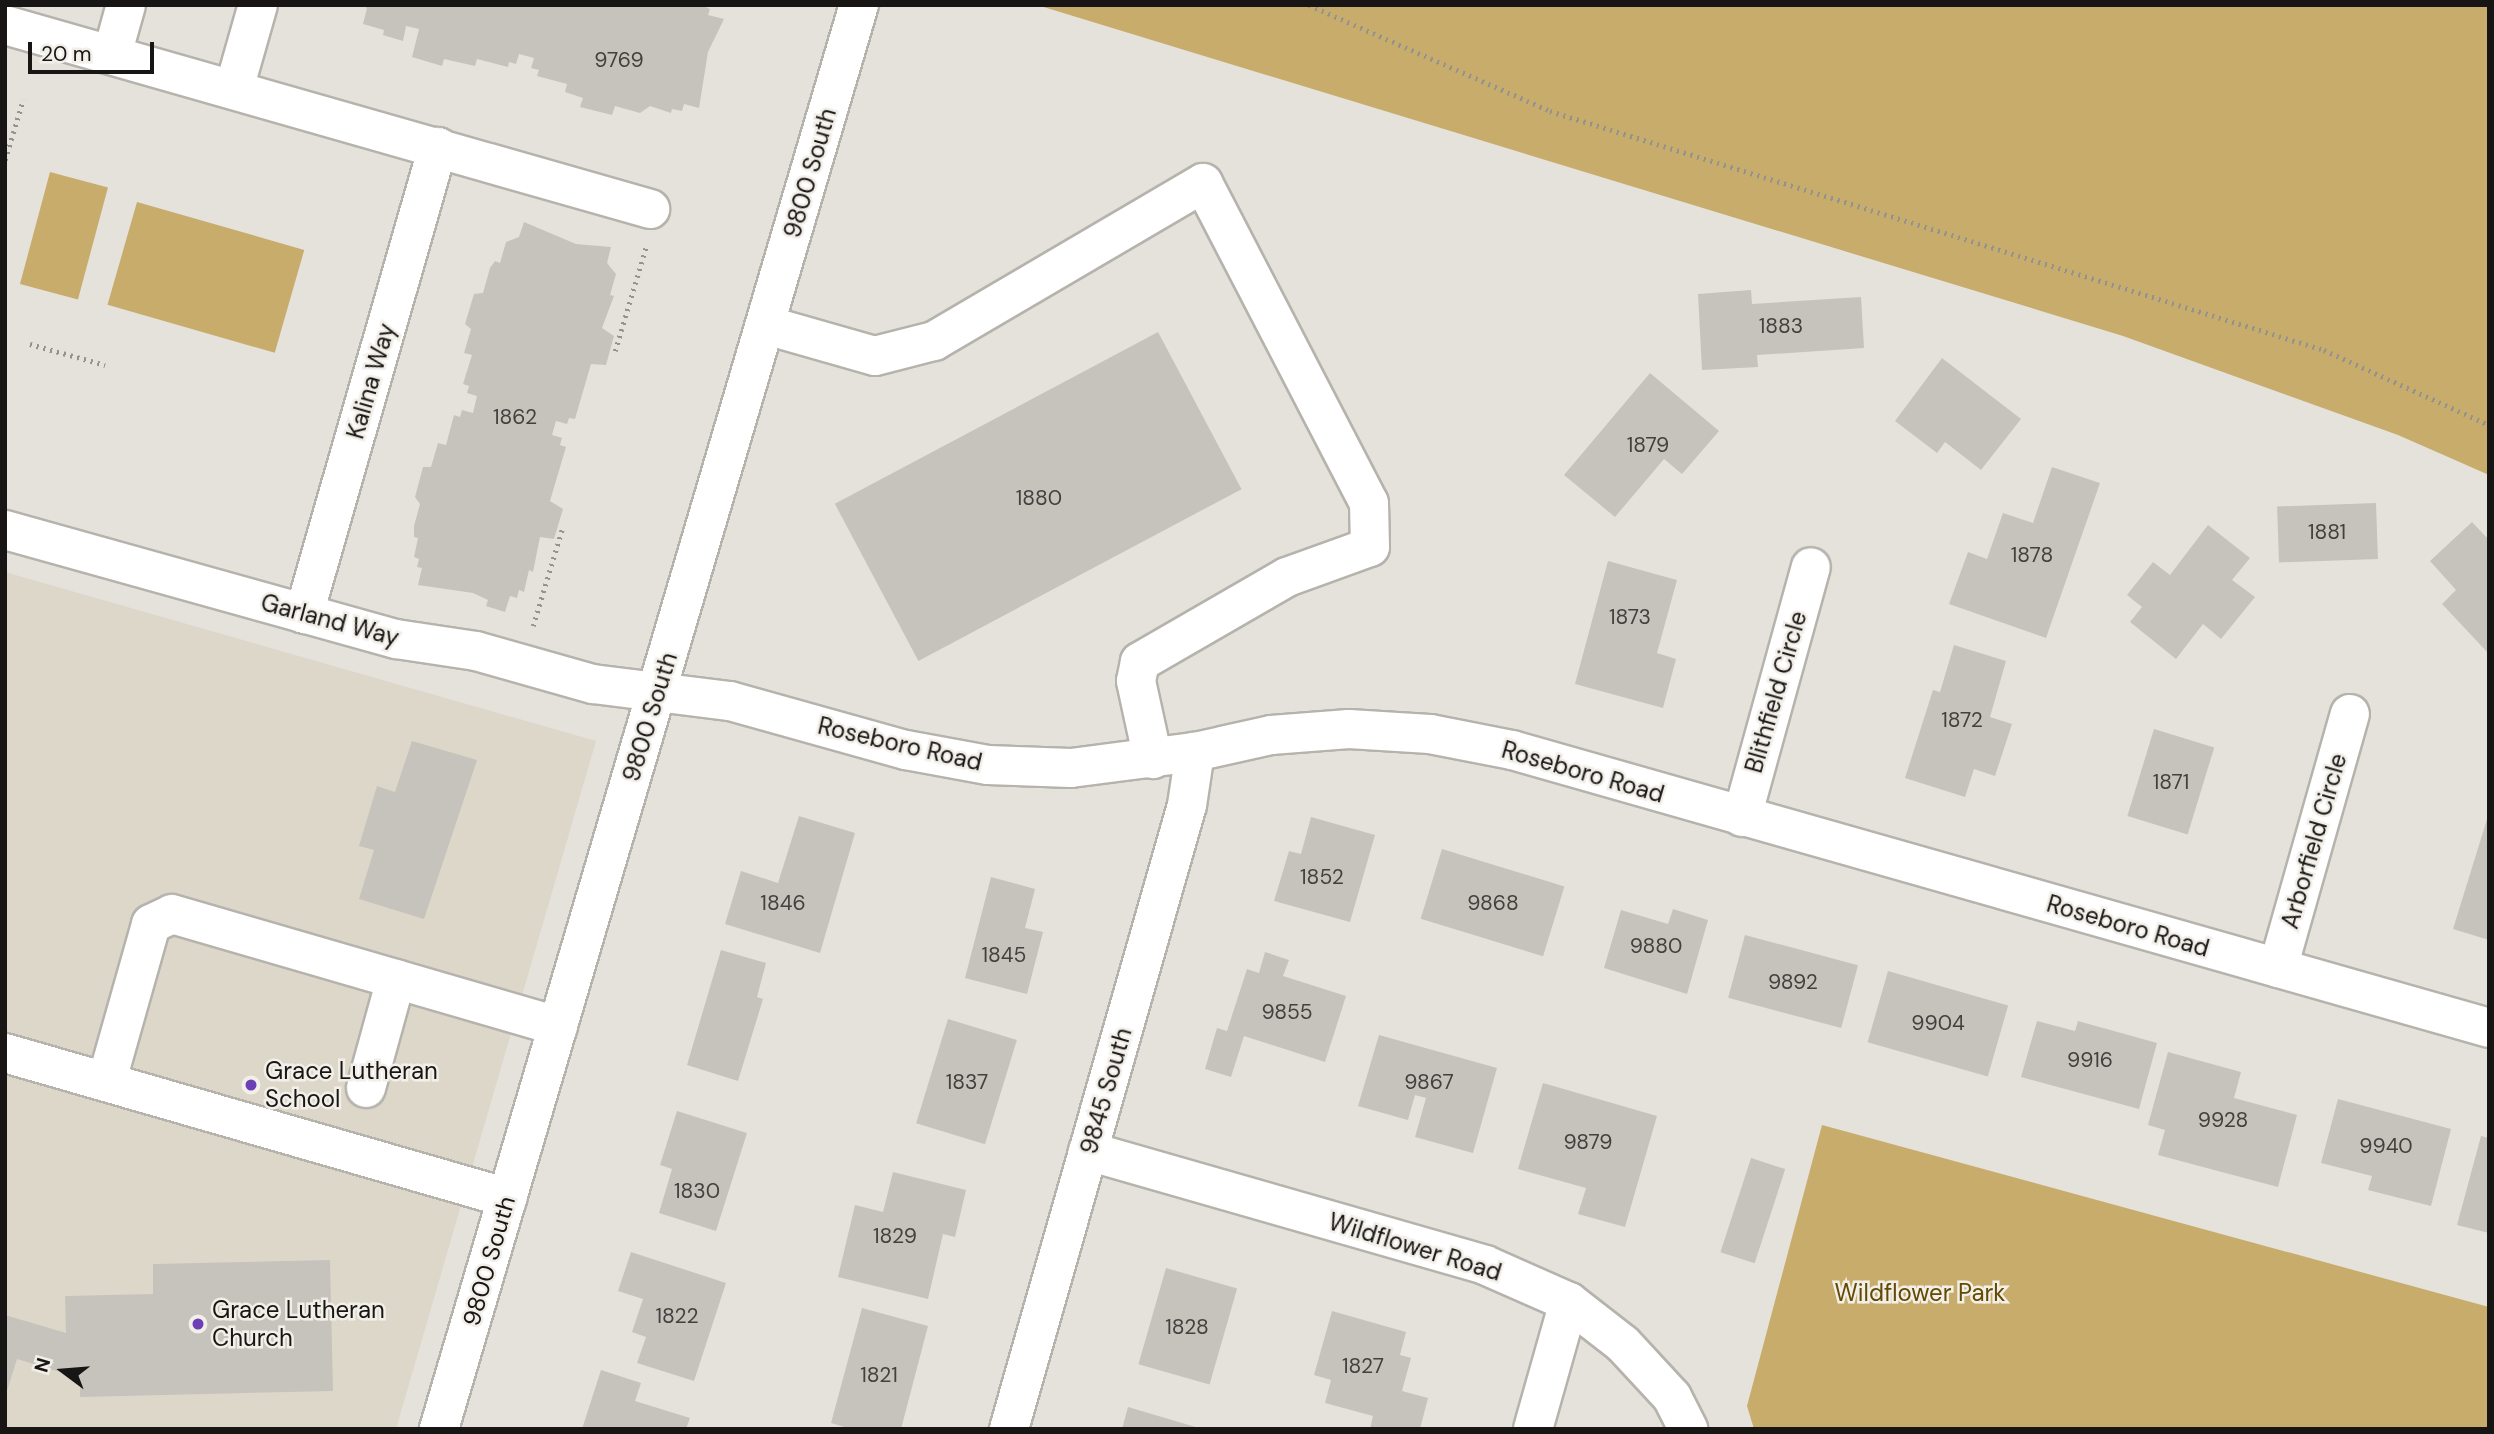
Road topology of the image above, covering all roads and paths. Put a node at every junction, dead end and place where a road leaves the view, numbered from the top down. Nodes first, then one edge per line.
1 (126, 5) edge
2 (258, 5) edge
3 (859, 5) edge
4 (1309, 5) edge
5 (5, 25) edge
6 (112, 55) junction
7 (234, 89) junction
8 (23, 100) dead end
9 (438, 147) junction
10 (5, 160) edge
11 (648, 226) joint
12 (766, 325) junction
13 (30, 344) dead end
14 (615, 351) dead end
15 (105, 365) dead end
16 (2489, 425) edge
17 (563, 526) dead end
18 (5, 530) edge
19 (1811, 566) dead end
20 (304, 614) junction
21 (533, 626) dead end
22 (658, 692) junction
23 (2350, 714) dead end
24 (1195, 752) junction
25 (1153, 759) junction
26 (1742, 817) junction
27 (2278, 968) junction
28 (396, 979) junction
29 (558, 1026) junction
30 (2489, 1028) edge
31 (5, 1054) edge
32 (107, 1080) junction
33 (366, 1088) dead end
34 (1088, 1151) junction
35 (508, 1198) junction
36 (1569, 1303) junction
37 (439, 1429) edge
38 (1009, 1429) edge
39 (1533, 1429) edge
40 (1688, 1429) edge

1 - 6 street
2 - 7 street
3 - 12 street, 9800 South
4 - 16 path
5 - 6 street
6 - 7 street
7 - 9 street
8 - 10 path
9 - 11 street
9 - 20 street, Kalina Way
11 - 14 path
12 - 22 street, 9800 South
12 - 25 street
13 - 15 path
17 - 21 path
18 - 20 street, Garland Way
19 - 26 street, Blithfield Circle
20 - 22 street, Garland Way
22 - 25 street, Roseboro Road
22 - 29 street, 9800 South
23 - 27 street, Arborfield Circle
24 - 25 street, Roseboro Road
24 - 26 street, Roseboro Road
24 - 34 street, 9845 South
26 - 27 street, Roseboro Road
27 - 30 street, Roseboro Road
28 - 29 street
28 - 32 street
28 - 33 street
29 - 35 street, 9800 South
31 - 32 street
32 - 35 street
34 - 36 street, Wildflower Road
34 - 38 street, 9845 South
35 - 37 street, 9800 South
36 - 39 street
36 - 40 street, Wildflower Road

